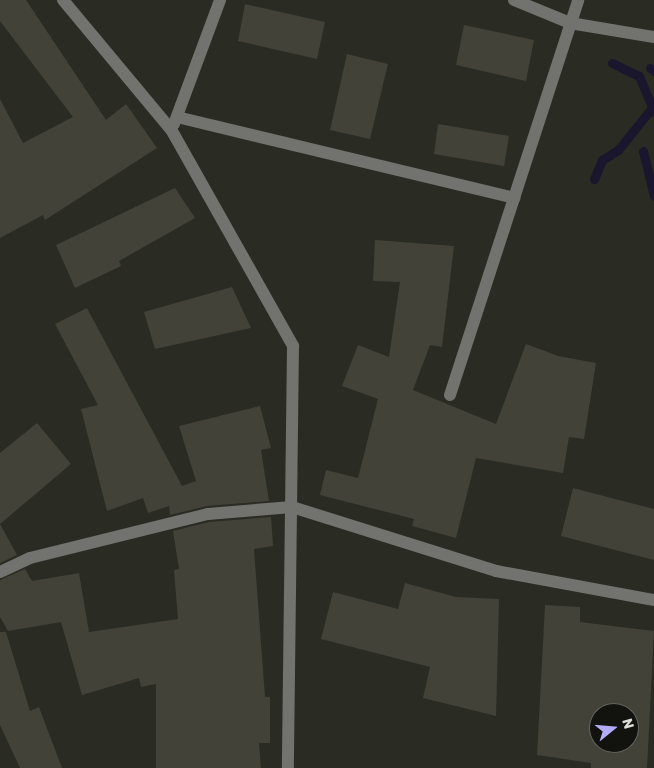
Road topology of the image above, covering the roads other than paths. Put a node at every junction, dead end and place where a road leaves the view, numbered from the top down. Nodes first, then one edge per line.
1 (62, 0) edge
2 (220, 0) edge
3 (514, 0) edge
4 (578, 0) edge
5 (570, 24) junction
6 (654, 37) edge
7 (177, 117) junction
8 (172, 131) junction
9 (514, 198) junction
10 (450, 395) dead end
11 (292, 507) junction
12 (0, 572) edge
13 (654, 600) edge
14 (288, 768) edge

1 - 8 street
2 - 7 street
3 - 5 street
4 - 5 street
5 - 6 street
5 - 9 street
7 - 8 street
7 - 9 street
8 - 11 street
9 - 10 street
11 - 12 street
11 - 13 street
11 - 14 street

